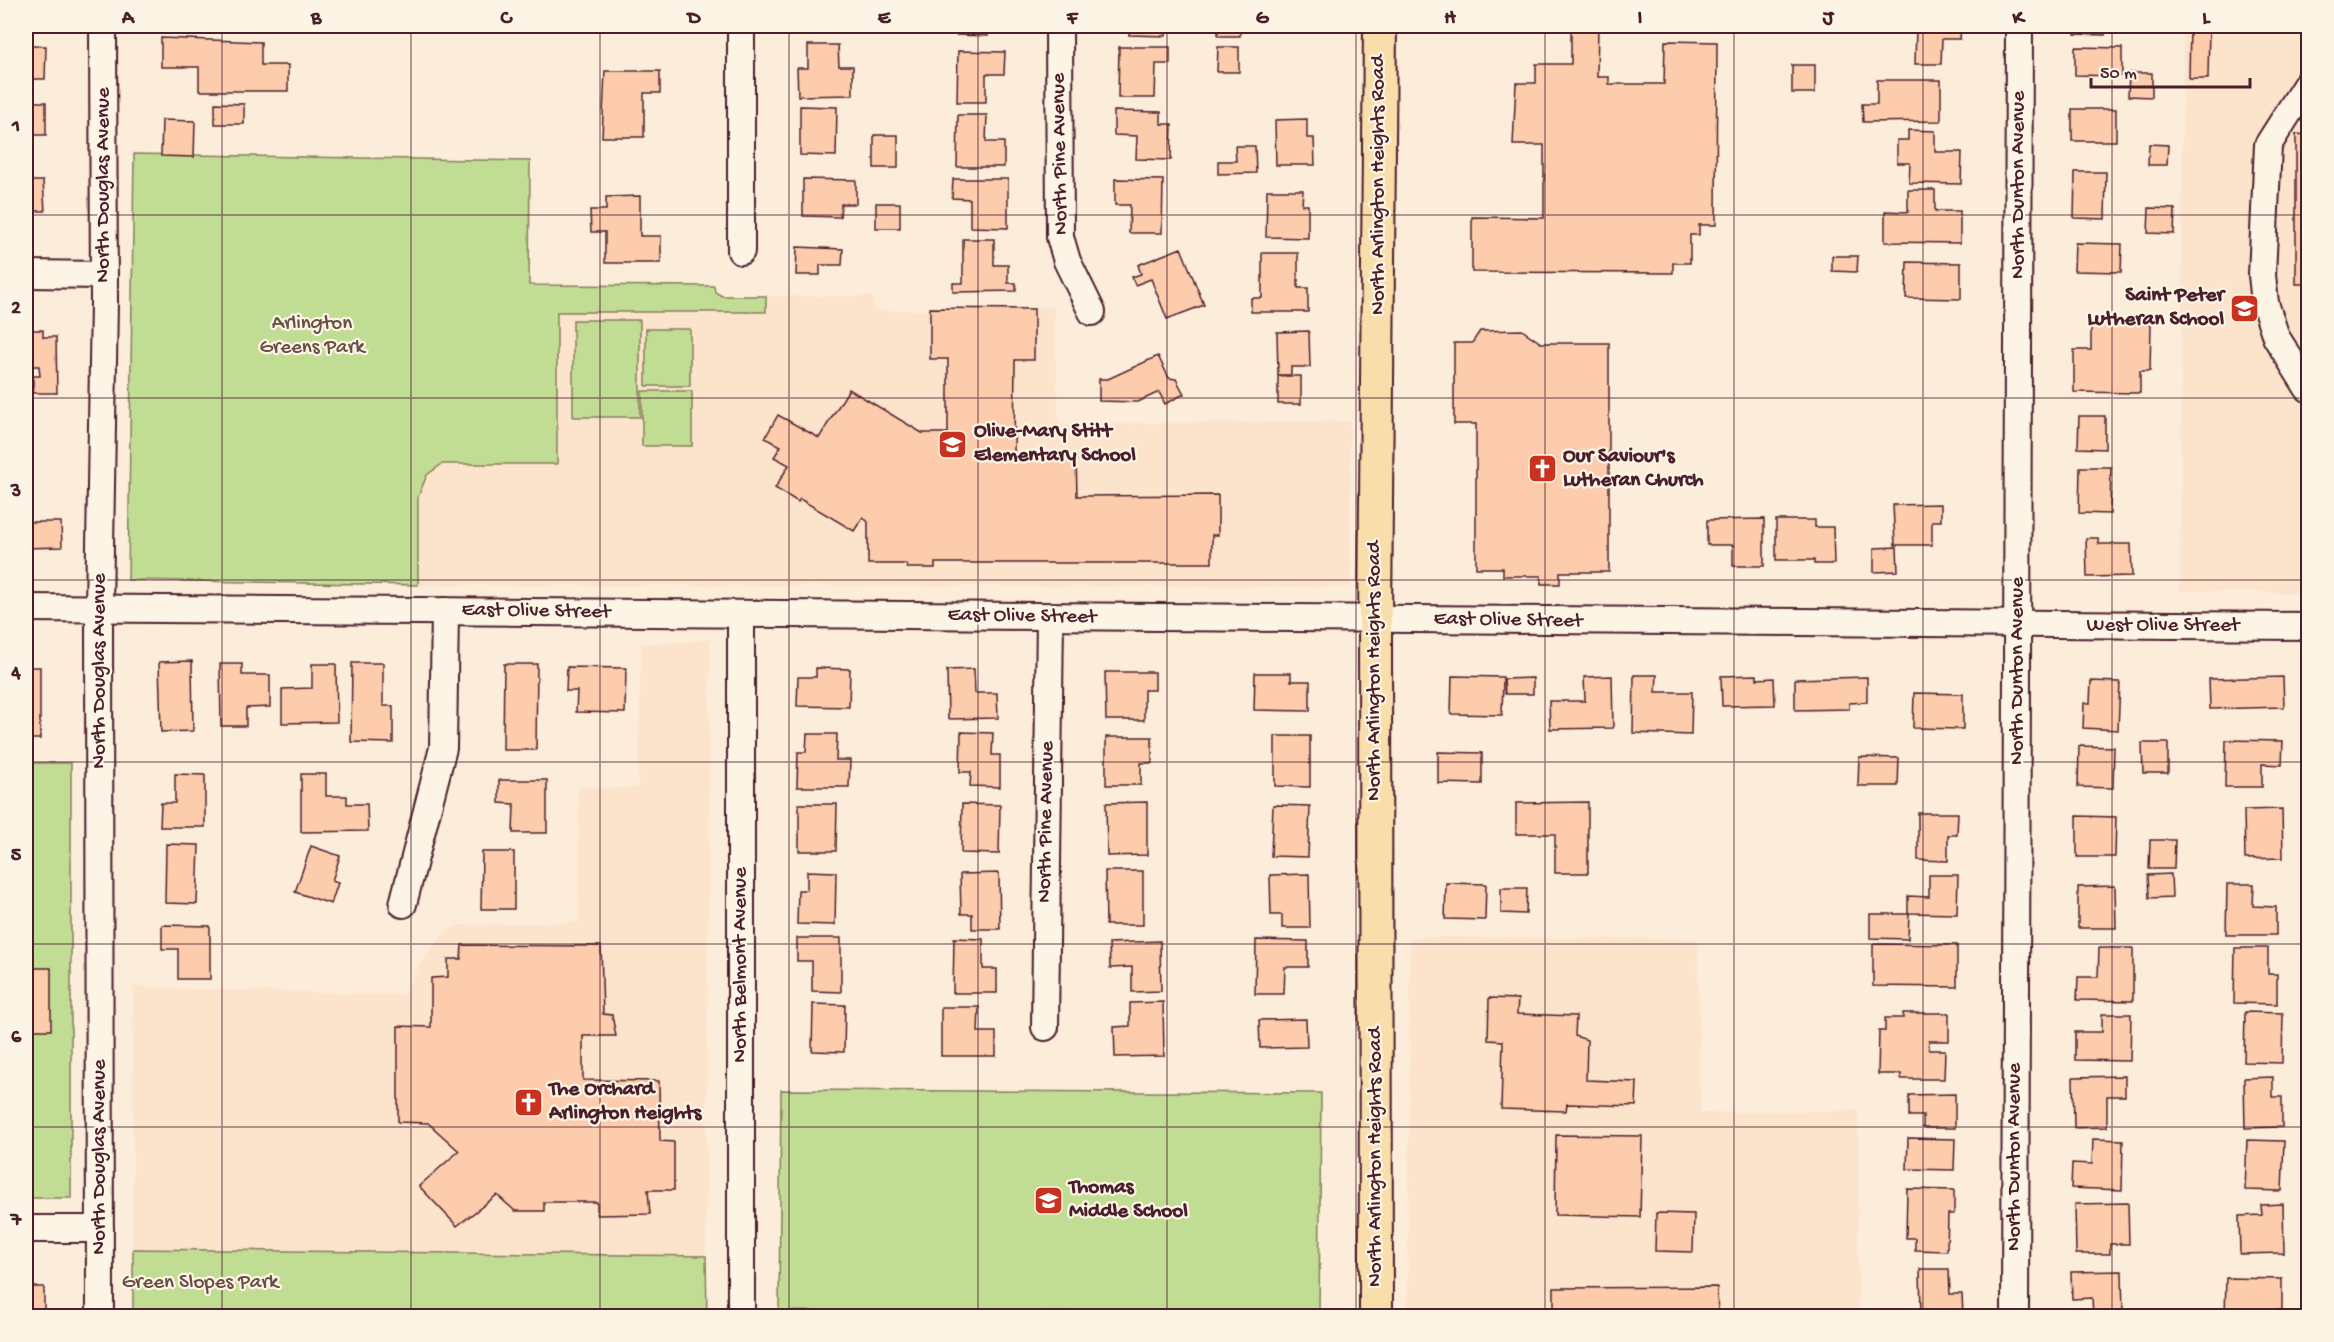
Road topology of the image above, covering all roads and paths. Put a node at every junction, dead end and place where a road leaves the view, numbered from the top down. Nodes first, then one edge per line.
1 (103, 26) edge
2 (741, 26) edge
3 (1059, 26) edge
4 (1380, 26) edge
5 (2019, 26) edge
6 (2308, 82) edge
7 (741, 251) dead end
8 (26, 274) edge
9 (104, 275) junction
10 (1092, 312) dead end
11 (2308, 388) edge
12 (26, 608) edge
13 (99, 608) junction
14 (445, 611) junction
15 (741, 614) junction
16 (1050, 617) junction
17 (1375, 620) junction
18 (2018, 626) junction
19 (2308, 626) edge
20 (403, 904) dead end
21 (1045, 1027) dead end
22 (26, 1229) edge
23 (100, 1229) junction
24 (100, 1317) edge
25 (741, 1317) edge
26 (1376, 1317) edge
27 (2014, 1317) edge

1 - 9 street, North Douglas Avenue
2 - 7 street
3 - 10 street, North Pine Avenue
4 - 17 main road, North Arlington Heights Road
5 - 18 street, North Dunton Avenue
6 - 11 street
8 - 9 street
9 - 13 street, North Douglas Avenue
12 - 13 street, East Olive Street
13 - 14 street, East Olive Street
13 - 23 street, North Douglas Avenue
14 - 15 street, East Olive Street
14 - 20 street
15 - 16 street, East Olive Street
15 - 25 street, North Belmont Avenue
16 - 17 street, East Olive Street
16 - 21 street, North Pine Avenue
17 - 18 street, East Olive Street
17 - 26 main road, North Arlington Heights Road
18 - 19 street, West Olive Street
18 - 27 street, North Dunton Avenue
22 - 23 street
23 - 24 street, North Douglas Avenue

